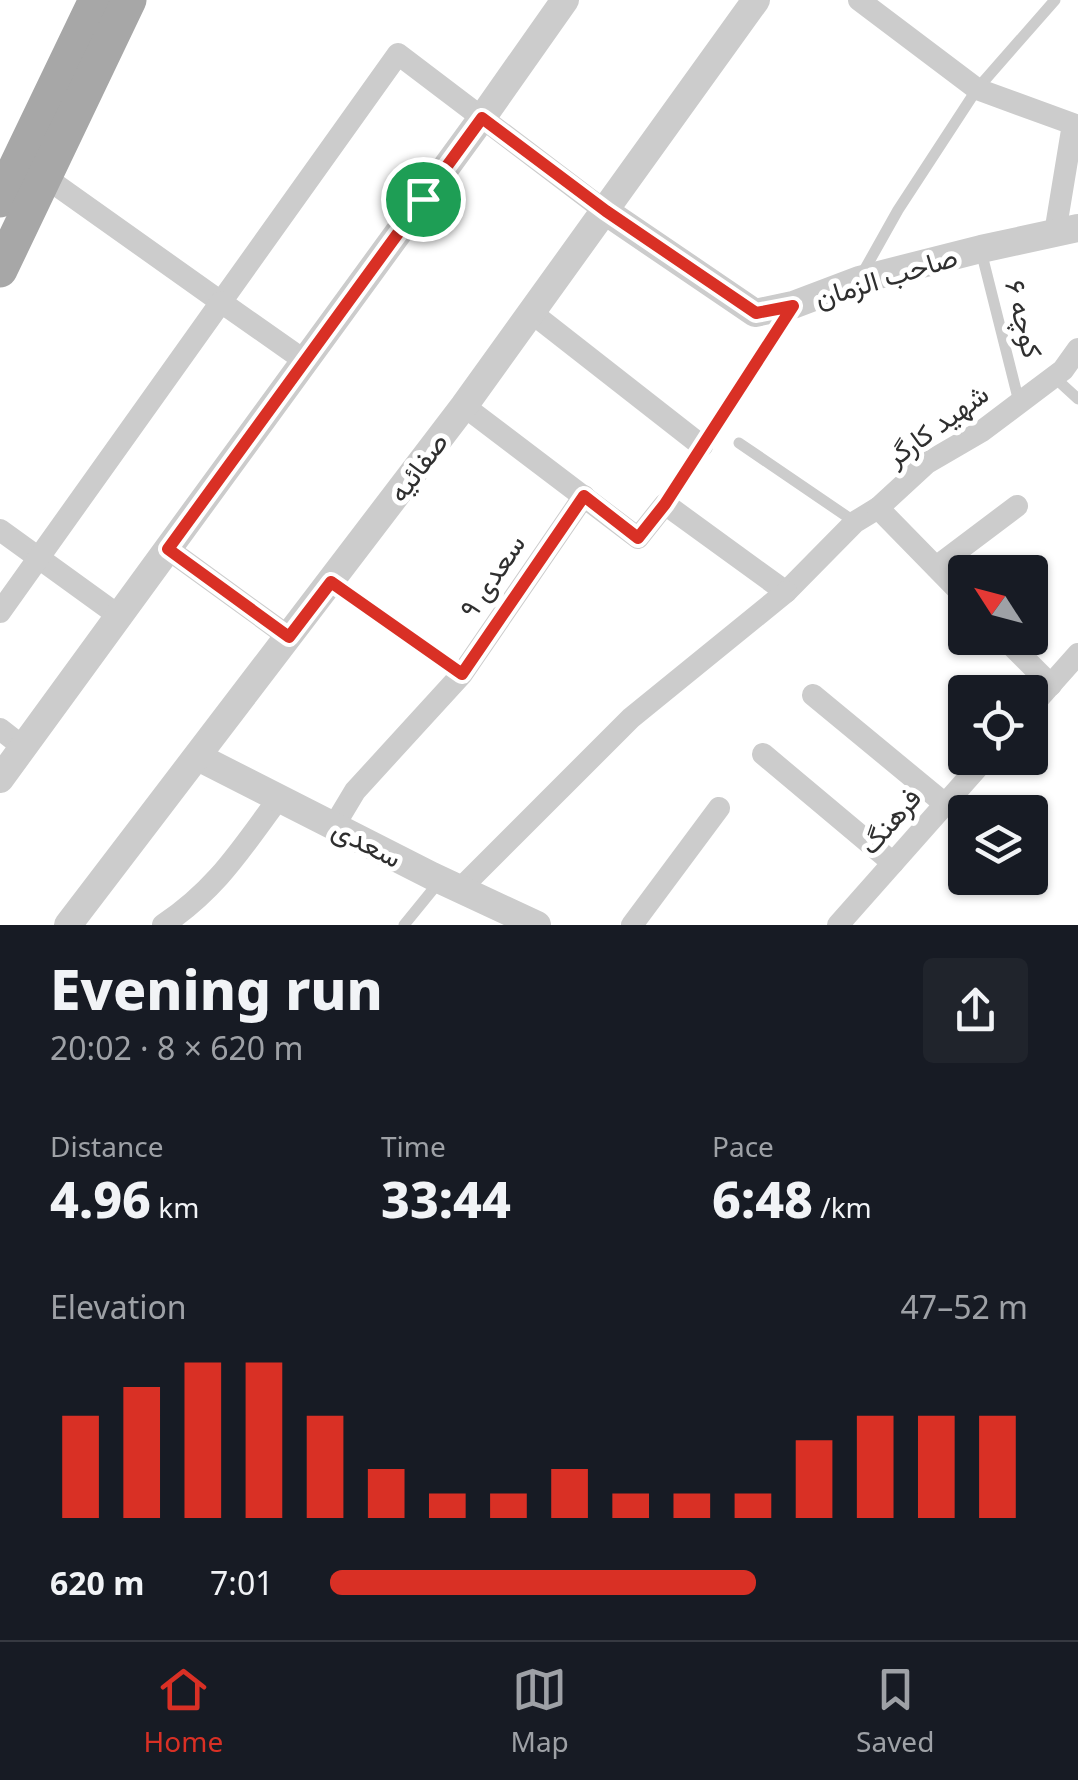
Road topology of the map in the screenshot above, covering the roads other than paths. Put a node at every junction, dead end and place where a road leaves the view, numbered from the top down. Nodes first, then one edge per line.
1 (96, 0) edge
2 (129, 0) edge
3 (565, 0) edge
4 (756, 0) edge
5 (859, 0) edge
6 (1055, 0) edge
7 (85, 57) junction
8 (977, 89) junction
9 (482, 118) junction
10 (44, 177) junction
11 (0, 200) edge
12 (606, 211) junction
13 (1066, 231) edge
14 (981, 249) junction
15 (0, 270) edge
16 (859, 280) junction
17 (220, 302) junction
18 (793, 306) junction
19 (532, 313) junction
20 (1078, 348) edge
21 (305, 362) junction
22 (1054, 377) junction
23 (1078, 399) edge
24 (1018, 402) junction
25 (464, 406) junction
26 (739, 443) dead end
27 (702, 446) junction
28 (584, 496) junction
29 (665, 504) junction
30 (1017, 506) dead end
31 (878, 508) junction
32 (855, 522) junction
33 (0, 530) edge
34 (168, 549) junction
35 (38, 558) junction
36 (936, 567) junction
37 (948, 579) edge
38 (331, 582) junction
39 (786, 592) junction
40 (0, 612) edge
41 (119, 616) junction
42 (289, 637) junction
43 (1078, 654) edge
44 (1021, 655) edge
45 (462, 674) junction
46 (1051, 685) junction
47 (1048, 688) edge
48 (813, 695) dead end
49 (0, 729) edge
50 (23, 747) junction
51 (762, 754) dead end
52 (198, 757) junction
53 (971, 775) edge
54 (0, 778) edge
55 (279, 798) junction
56 (945, 804) junction
57 (719, 808) dead end
58 (334, 826) junction
59 (893, 863) junction
60 (450, 884) junction
61 (68, 925) edge
62 (163, 925) edge
63 (404, 925) edge
64 (537, 925) edge
65 (632, 925) edge
66 (838, 925) edge

1 - 7 main road
2 - 7 main road
3 - 9 street
4 - 12 street, صفائیه
5 - 8 street
6 - 8 lane
7 - 10 main road
7 - 11 main road
8 - 13 street
8 - 16 lane
9 - 12 street
9 - 17 street
9 - 21 street
10 - 15 main road
10 - 17 street
12 - 18 street, صاحب الزمان
12 - 19 street, صفائیه
13 - 14 street, صاحب الزمان
14 - 16 street, صاحب الزمان
14 - 24 lane, کوچه ۶
16 - 18 street, صاحب الزمان
17 - 21 street
17 - 35 street
18 - 27 lane
19 - 25 street, صفائیه
19 - 27 street
20 - 22 street, شهید کارگر
21 - 34 street
22 - 23 lane
22 - 24 street, شهید کارگر
24 - 31 street, شهید کارگر
25 - 28 street
25 - 38 street, صفائیه
26 - 32 lane
27 - 29 lane
28 - 29 street
28 - 45 street, سعدی ۹
29 - 39 street
30 - 36 street
31 - 32 street
31 - 36 street, شهید کارگر
32 - 39 street
33 - 35 street
34 - 41 street
34 - 42 street
35 - 40 street
35 - 41 street
36 - 37 street, شهید کارگر
38 - 42 street, صفائیه
38 - 45 lane
39 - 60 street
41 - 50 street
42 - 52 street, صفائیه
43 - 46 street
44 - 46 street
45 - 58 street, سعدی ۹
46 - 47 street
48 - 56 street
49 - 50 street
50 - 54 street
51 - 59 street
52 - 55 street, سعدی
52 - 61 street, صفائیه
53 - 56 street, فرهنگ
55 - 58 street, سعدی
55 - 62 street
56 - 59 street, فرهنگ
57 - 65 street
58 - 60 street, سعدی
59 - 66 street, فرهنگ
60 - 63 lane
60 - 64 street, سعدی

